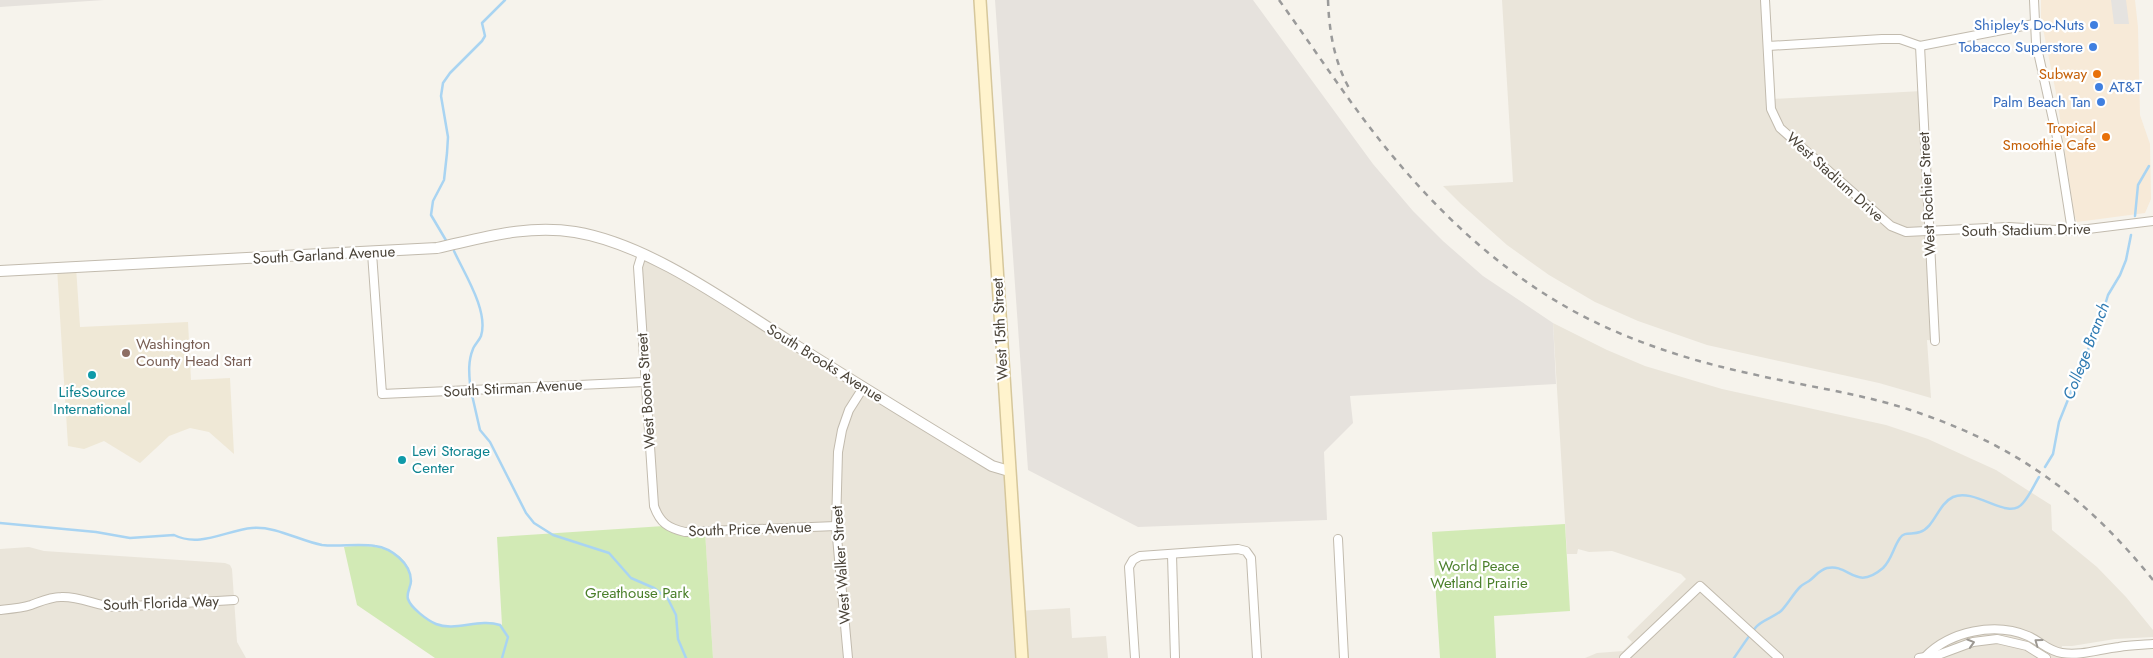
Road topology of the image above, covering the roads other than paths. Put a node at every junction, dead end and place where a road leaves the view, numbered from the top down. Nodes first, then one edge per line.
1 (980, 0) edge
2 (1765, 0) edge
3 (2034, 0) edge
4 (2034, 24) junction
5 (1768, 46) junction
6 (1920, 46) junction
7 (2153, 221) edge
8 (2072, 231) junction
9 (1929, 232) junction
10 (372, 253) junction
11 (642, 254) junction
12 (0, 271) edge
13 (1935, 341) dead end
14 (644, 382) junction
15 (863, 388) junction
16 (1009, 470) junction
17 (665, 525) joint
18 (836, 526) junction
19 (1338, 539) dead end
20 (1172, 554) junction
21 (234, 600) dead end
22 (0, 610) edge
23 (2153, 644) edge
24 (848, 658) edge
25 (1022, 658) edge
26 (1135, 658) edge
27 (1175, 658) edge
28 (1257, 658) edge
29 (1344, 658) edge
30 (1624, 658) edge
31 (1779, 658) edge
32 (1923, 658) edge
33 (2046, 658) edge

1 - 16 main road, West 15th Street
2 - 5 street, West Stadium Drive
3 - 4 street
4 - 6 street
4 - 8 street
5 - 6 street
5 - 9 street, West Stadium Drive
6 - 9 street, West Rochier Street
7 - 8 street, South Stadium Drive
8 - 9 street, South Stadium Drive
9 - 13 street, West Rochier Street
10 - 11 street, South Garland Avenue
10 - 12 street, South Garland Avenue
10 - 14 street, South Stirman Avenue
11 - 14 street, West Boone Street
11 - 15 street, South Brooks Avenue
14 - 17 street, West Boone Street
15 - 16 street, South Brooks Avenue
15 - 18 street, West Walker Street
16 - 25 main road, West 15th Street
17 - 18 street, South Price Avenue
18 - 24 street, West Walker Street
19 - 29 street
20 - 26 street
20 - 27 street
20 - 28 street
21 - 22 street, South Florida Way
23 -> 32 street
30 - 31 street
32 -> 33 street

